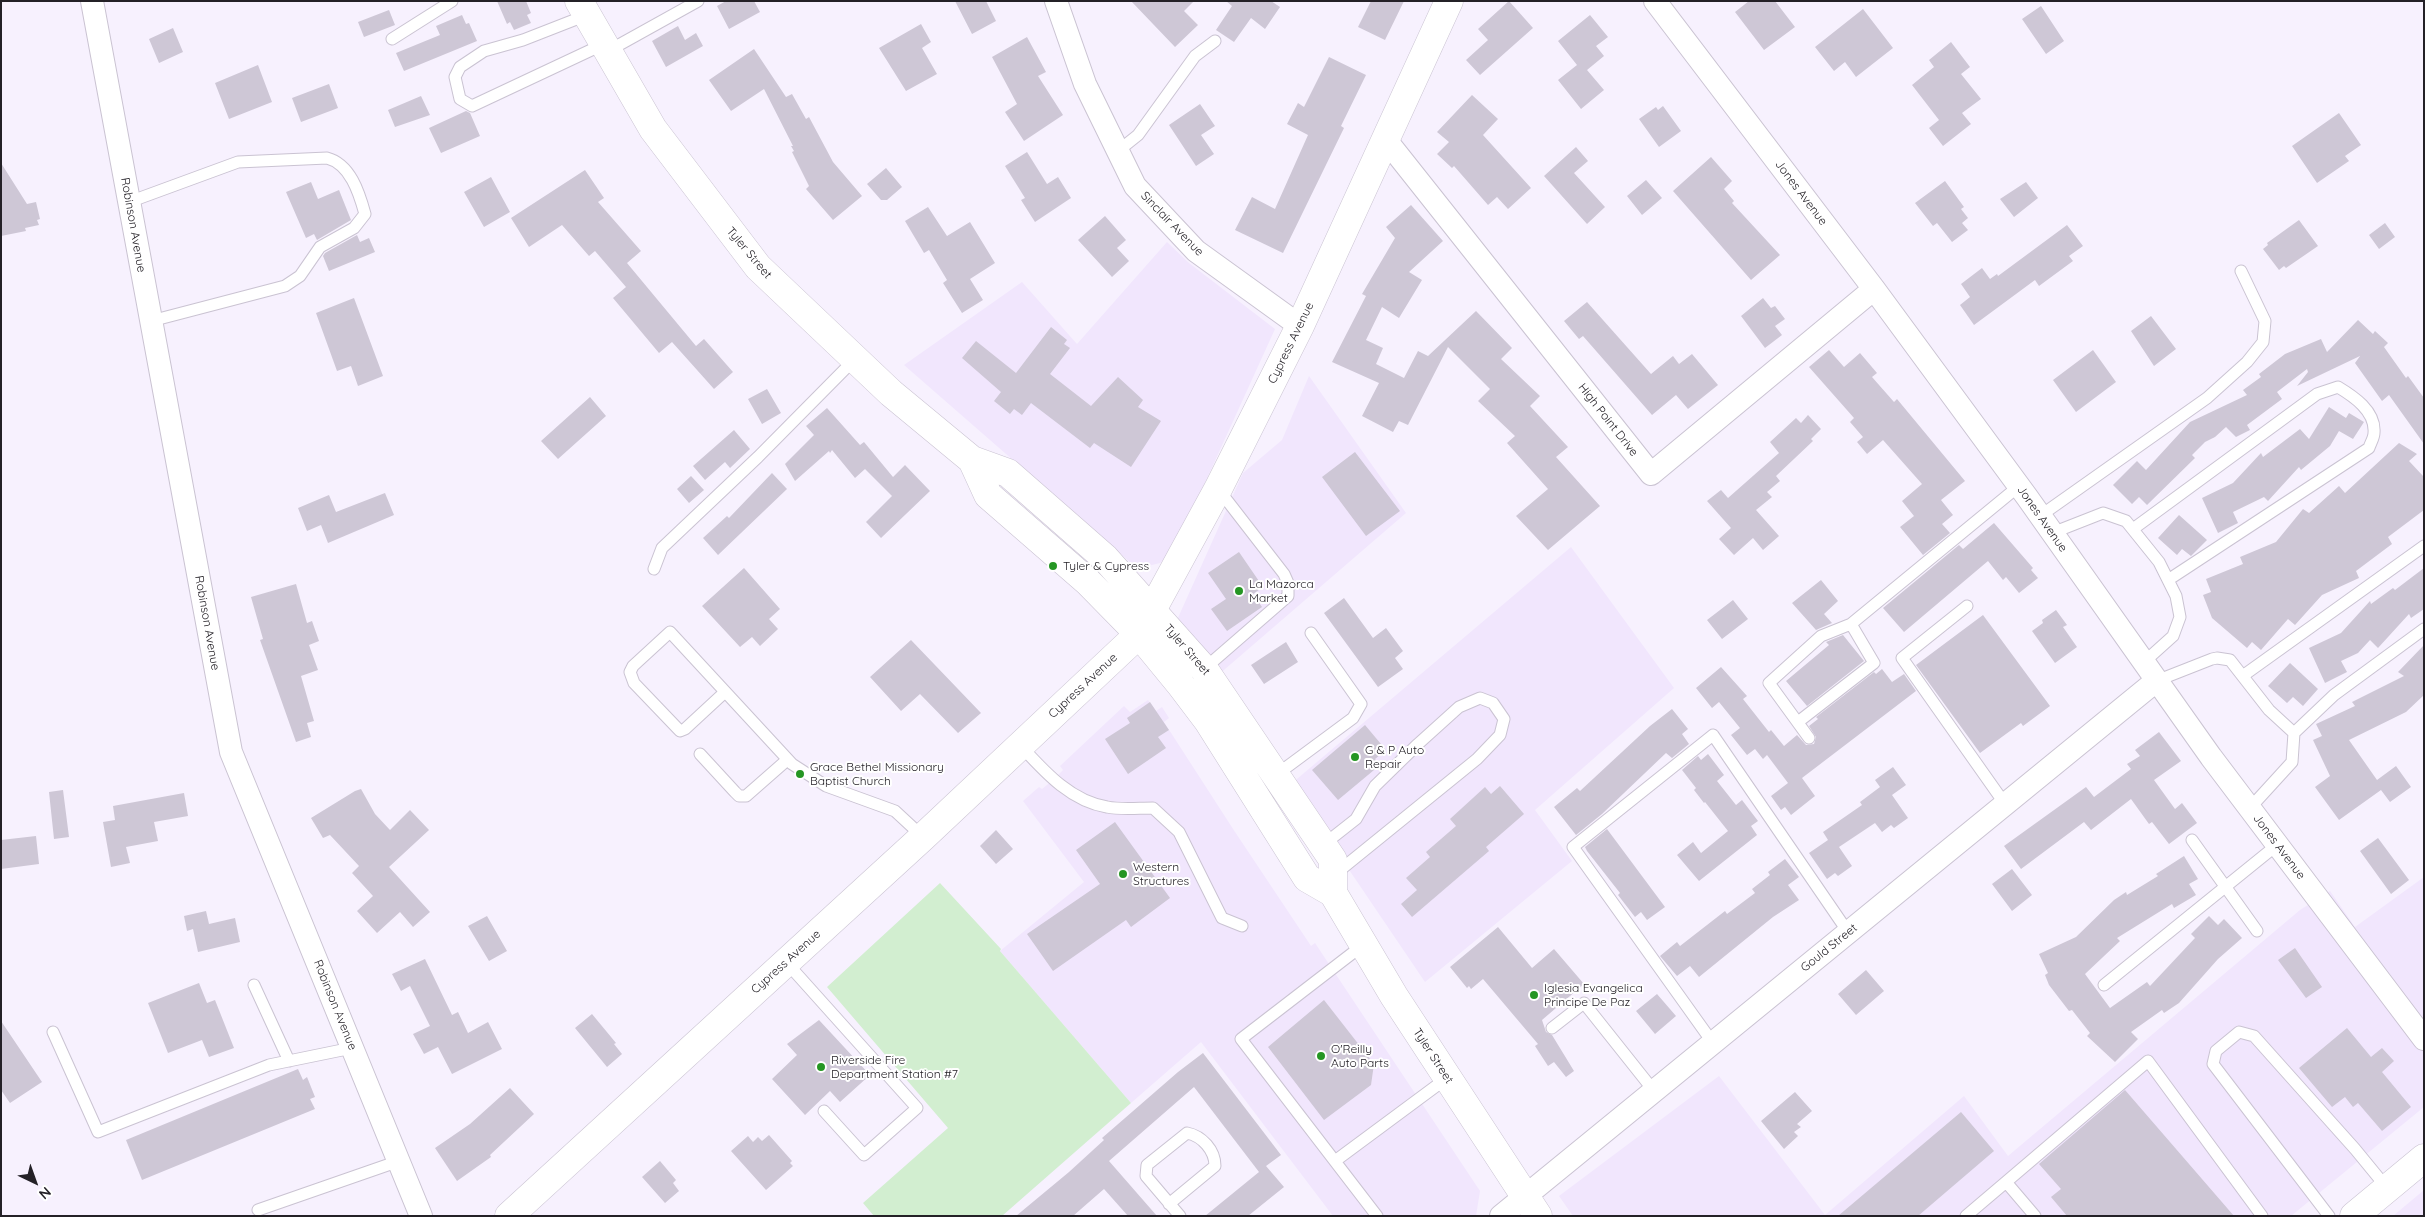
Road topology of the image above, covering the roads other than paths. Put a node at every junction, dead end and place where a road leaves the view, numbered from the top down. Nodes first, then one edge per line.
1 (92, 1) edge
2 (452, 1) edge
3 (698, 1) edge
4 (1056, 1) edge
5 (1449, 1) edge
6 (1656, 1) edge
7 (583, 8) edge
8 (392, 39) dead end
9 (1215, 41) dead end
10 (606, 48) junction
11 (1386, 140) junction
12 (1118, 151) junction
13 (129, 202) junction
14 (2241, 271) dead end
15 (1874, 289) junction
16 (151, 320) junction
17 (1300, 326) junction
18 (854, 359) junction
19 (972, 460) junction
20 (2018, 486) junction
21 (1218, 489) junction
22 (2046, 525) junction
23 (2132, 529) junction
24 (2424, 546) edge
25 (654, 569) dead end
26 (2168, 580) junction
27 (1967, 606) dead end
28 (1152, 610) junction
29 (1851, 624) junction
30 (2424, 628) edge
31 (1311, 632) dead end
32 (1139, 634) junction
33 (1204, 669) junction
34 (2150, 672) junction
35 (2244, 675) junction
36 (725, 692) junction
37 (1798, 722) junction
38 (2294, 733) junction
39 (1809, 738) dead end
40 (1020, 745) junction
41 (700, 754) dead end
42 (788, 760) junction
43 (1276, 775) junction
44 (2005, 804) junction
45 (2250, 808) junction
46 (923, 837) junction
47 (2192, 840) dead end
48 (1323, 845) junction
49 (2277, 845) junction
50 (1333, 884) junction
51 (2225, 887) junction
52 (1242, 926) dead end
53 (2257, 931) dead end
54 (1848, 932) junction
55 (1363, 944) junction
56 (786, 962) junction
57 (254, 985) dead end
58 (2104, 985) dead end
59 (1552, 1028) dead end
60 (53, 1032) dead end
61 (2424, 1039) edge
62 (1712, 1043) junction
63 (352, 1048) junction
64 (289, 1061) junction
65 (1447, 1078) junction
66 (1654, 1091) junction
67 (824, 1111) dead end
68 (2424, 1158) edge
69 (399, 1161) junction
70 (1335, 1161) junction
71 (2006, 1182) junction
72 (2387, 1188) junction
73 (1169, 1204) junction
74 (1531, 1206) edge
75 (258, 1210) dead end
76 (421, 1216) edge
77 (509, 1216) edge
78 (1180, 1216) edge
79 (1377, 1216) edge
80 (1501, 1216) edge
81 (1966, 1216) edge
82 (2036, 1216) edge
83 (2262, 1216) edge
84 (2329, 1216) edge
85 (2354, 1216) edge

1 - 13 street, Robinson Avenue
2 - 8 lane
3 - 10 lane
4 - 12 street, Sinclair Avenue
5 - 11 main road, Cypress Avenue
6 - 15 street, Jones Avenue
7 - 10 main road, Tyler Street
7 - 10 lane
9 - 12 lane
10 - 18 main road, Tyler Street
11 - 15 street, High Point Drive
11 - 17 main road, Cypress Avenue
12 - 17 street, Sinclair Avenue
13 - 16 street, Robinson Avenue
13 - 16 lane
14 - 22 lane
15 - 20 street, Jones Avenue
16 - 63 street, Robinson Avenue
17 - 21 main road, Cypress Avenue
18 - 19 main road, Tyler Street
18 - 25 lane
19 - 28 main road, Tyler Street
19 - 32 main road, Tyler Street
20 - 22 street, Jones Avenue
20 - 29 lane
21 - 28 main road, Cypress Avenue
21 - 33 lane
22 - 23 lane
22 - 34 street, Jones Avenue
23 - 26 lane
23 - 26 lane
24 - 35 lane
26 - 34 lane
27 - 44 lane
28 - 32 main road, Cypress Avenue
28 - 33 main road, Tyler Street
29 - 37 lane
29 - 37 lane
30 - 38 lane
31 - 43 lane
32 - 40 main road, Cypress Avenue
32 - 50 main road, Tyler Street
33 - 43 main road, Tyler Street
34 - 35 lane
34 - 44 street, Gould Street
34 - 45 street, Jones Avenue
35 - 38 lane
36 - 36 lane
36 - 42 lane
37 - 39 lane
38 - 45 lane
40 - 46 main road, Cypress Avenue
40 - 52 lane
41 - 42 lane
42 - 46 lane
43 - 48 main road, Tyler Street
44 - 54 street, Gould Street
45 - 49 street, Jones Avenue
46 - 56 main road, Cypress Avenue
47 - 51 lane
48 - 50 main road, Tyler Street
48 - 50 lane
49 - 51 lane
49 - 61 street, Jones Avenue
50 - 55 main road, Tyler Street
51 - 53 lane
51 - 58 lane
54 - 62 street, Gould Street
54 - 62 lane
55 - 65 main road, Tyler Street
55 - 70 lane
56 - 67 lane
56 - 77 main road, Cypress Avenue
57 - 64 lane
59 - 66 lane
60 - 64 lane
62 - 66 street, Gould Street
63 - 64 lane
63 - 69 street, Robinson Avenue
65 - 70 lane
65 - 74 main road, Tyler Street
66 - 74 street, Gould Street
68 - 72 main road
69 - 75 lane
69 - 76 street, Robinson Avenue
70 - 79 lane
71 - 81 lane
71 - 82 lane
71 - 83 lane
72 - 84 lane
72 - 85 main road
73 - 73 lane
73 - 78 lane
74 - 80 street, Gould Street

